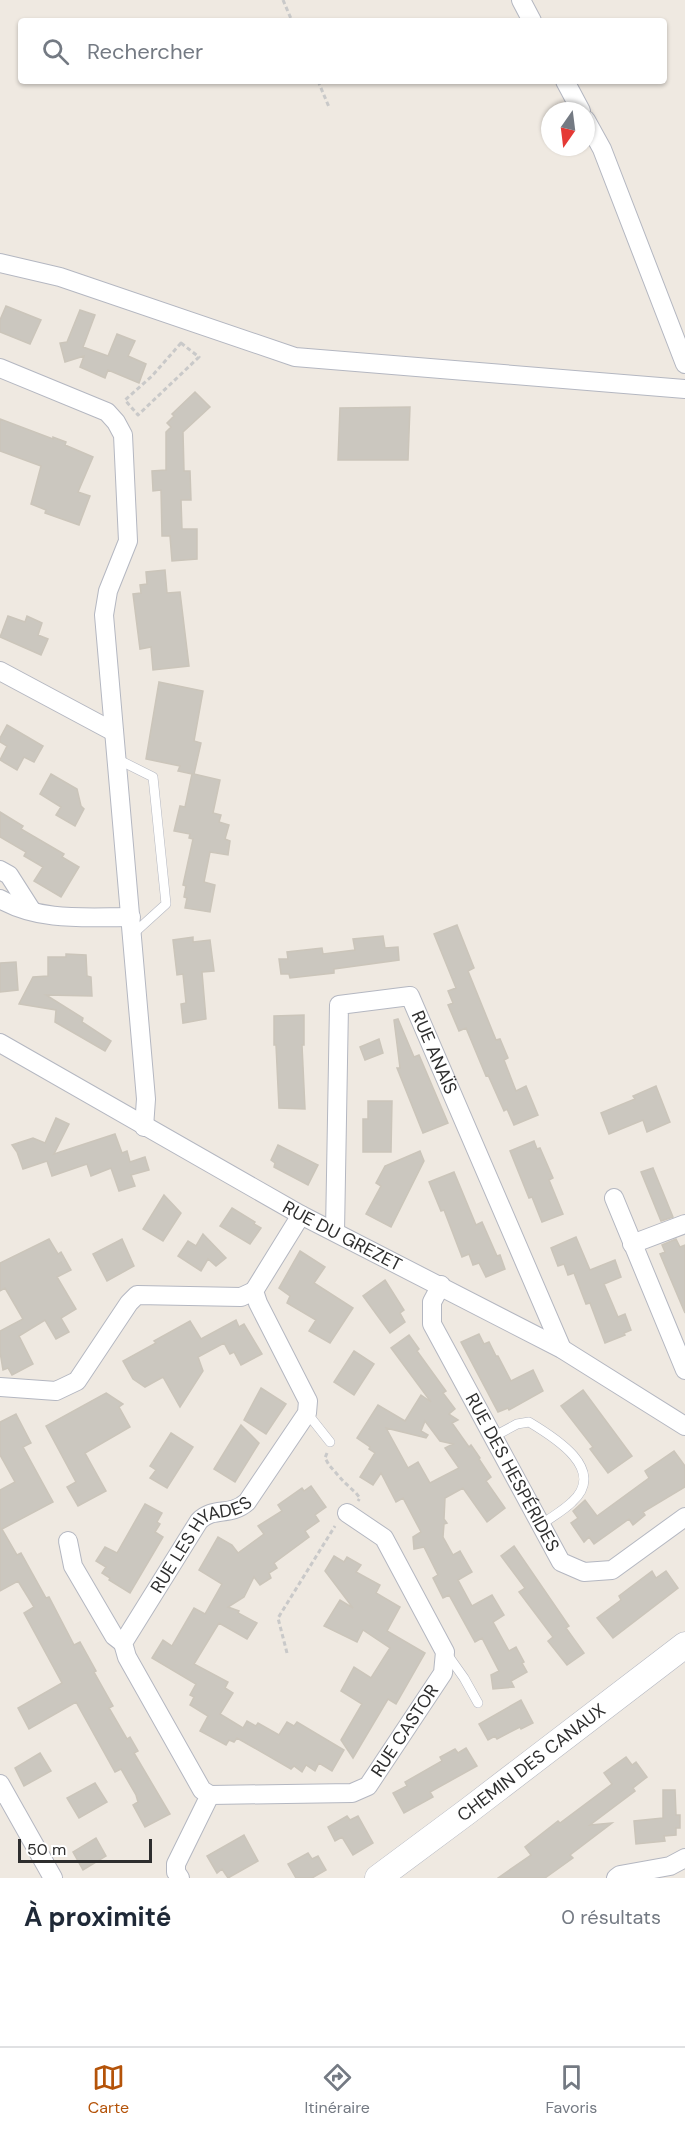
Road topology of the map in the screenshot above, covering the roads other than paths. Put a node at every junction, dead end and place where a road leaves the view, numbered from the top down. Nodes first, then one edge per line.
1 (521, 0) edge
2 (530, 18) edge
3 (567, 84) edge
4 (576, 102) edge
5 (595, 136) edge
6 (0, 263) edge
7 (685, 364) edge
8 (0, 368) edge
9 (685, 389) edge
10 (0, 671) edge
11 (114, 732) junction
12 (117, 759) junction
13 (0, 870) edge
14 (0, 899) edge
15 (32, 911) junction
16 (132, 925) junction
17 (0, 1043) edge
18 (144, 1127) junction
19 (614, 1198) dead end
20 (301, 1215) junction
21 (685, 1224) edge
22 (334, 1232) junction
23 (632, 1244) junction
24 (441, 1285) junction
25 (254, 1291) junction
26 (562, 1349) junction
27 (685, 1371) edge
28 (0, 1387) edge
29 (307, 1413) junction
30 (685, 1426) edge
31 (493, 1437) junction
32 (330, 1442) road end
33 (347, 1513) road end
34 (685, 1516) edge
35 (541, 1524) junction
36 (68, 1540) dead end
37 (123, 1643) junction
38 (685, 1645) edge
39 (445, 1652) junction
40 (478, 1703) dead end
41 (0, 1784) edge
42 (210, 1795) junction
43 (685, 1858) edge
44 (53, 1878) edge
45 (180, 1878) edge
46 (378, 1878) edge
47 (616, 1878) edge

1 - 2 street
3 - 4 street
5 - 7 street
6 - 9 street
8 - 11 street
10 - 11 street
11 - 12 street
12 - 16 street
12 - 16 lane
13 - 15 street
14 - 15 street
15 - 16 street
16 - 18 street
17 - 18 street, RUE DU GREZET
18 - 20 street, RUE DU GREZET
19 - 23 street
20 - 22 street, RUE DU GREZET
20 - 25 street
21 - 23 street
22 - 24 street, RUE DU GREZET
22 - 26 street, RUE ANAÏS
23 - 27 street
24 - 26 street, RUE DU GREZET
24 - 31 street, RUE DES HESPÉRIDES
25 - 28 street
25 - 29 street
26 - 30 street, RUE DU GREZET
29 - 32 lane
29 - 37 street, RUE LES HYADES
31 - 35 street, RUE DES HESPÉRIDES
31 - 35 lane
33 - 39 street
34 - 35 street, RUE DES HESPÉRIDES
36 - 37 street
37 - 42 street
38 - 46 street, CHEMIN DES CANAUX
39 - 40 lane
39 - 42 street, RUE CASTOR
41 - 44 street
42 - 45 street
43 - 47 street

